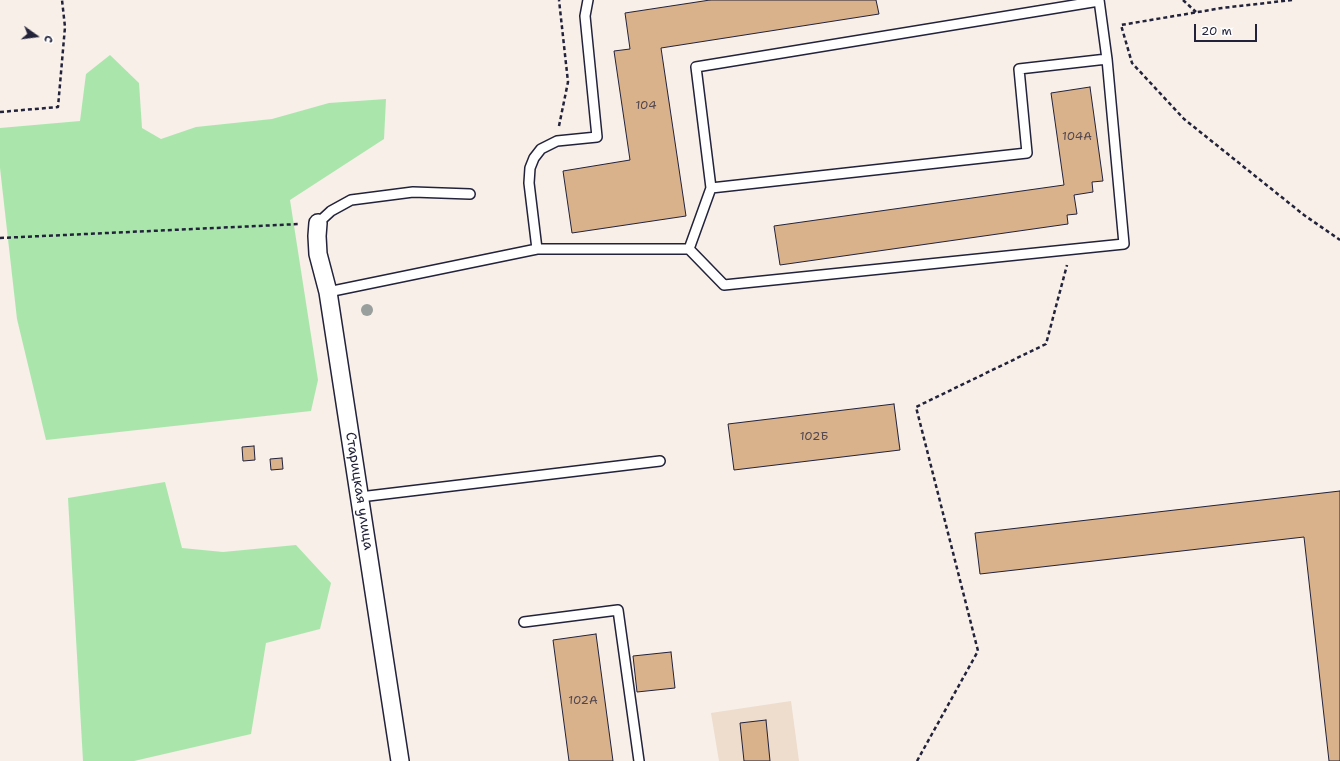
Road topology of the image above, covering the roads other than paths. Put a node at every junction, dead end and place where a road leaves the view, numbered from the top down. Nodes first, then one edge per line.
1 (588, 0) edge
2 (1099, 0) edge
3 (1107, 58) junction
4 (711, 188) junction
5 (470, 194) dead end
6 (318, 223) joint
7 (536, 249) junction
8 (689, 249) junction
9 (328, 292) junction
10 (660, 461) dead end
11 (360, 497) junction
12 (524, 622) dead end
13 (400, 761) edge
14 (639, 761) edge

1 - 7 lane
2 - 3 lane
2 - 4 lane
3 - 4 lane
3 - 8 lane
4 - 8 lane
5 - 6 lane
6 - 9 street, Старицкая улица
7 - 8 lane
7 - 9 lane
9 - 11 street, Старицкая улица
10 - 11 lane
11 - 13 street, Старицкая улица
12 - 14 lane

